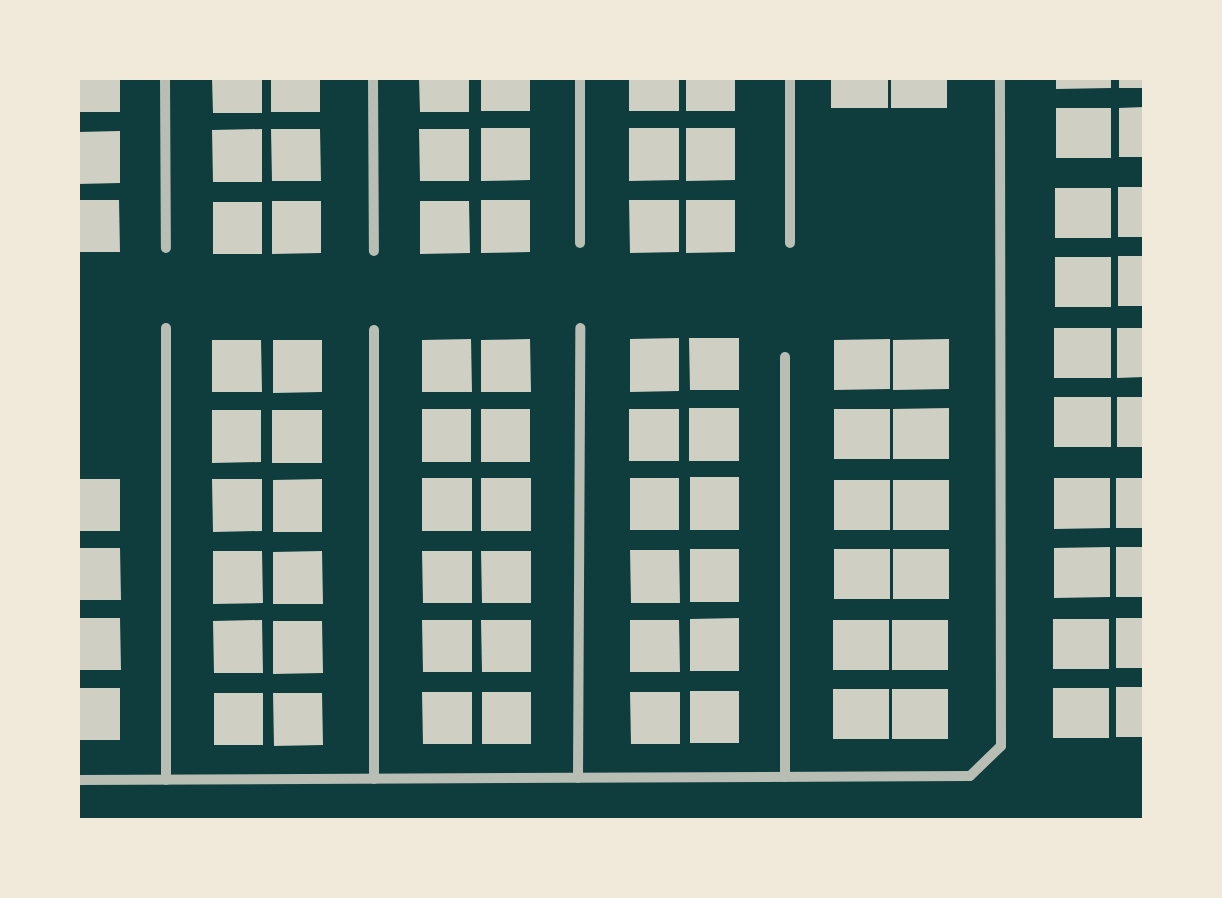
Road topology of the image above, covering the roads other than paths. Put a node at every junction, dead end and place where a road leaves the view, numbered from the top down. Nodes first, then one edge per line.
1 (165, 78) edge
2 (373, 78) edge
3 (580, 78) edge
4 (790, 78) edge
5 (1000, 78) edge
6 (580, 243) dead end
7 (790, 243) dead end
8 (166, 248) dead end
9 (374, 251) dead end
10 (166, 328) dead end
11 (580, 328) dead end
12 (374, 330) dead end
13 (784, 357) dead end
14 (784, 777) junction
15 (578, 778) junction
16 (374, 779) junction
17 (78, 780) edge
18 (166, 780) junction

1 - 8 street
2 - 9 street
3 - 6 street
4 - 7 street
5 - 14 street
10 - 18 street
11 - 15 street
12 - 16 street
13 - 14 street
14 - 15 street
15 - 16 street
16 - 18 street
17 - 18 street

